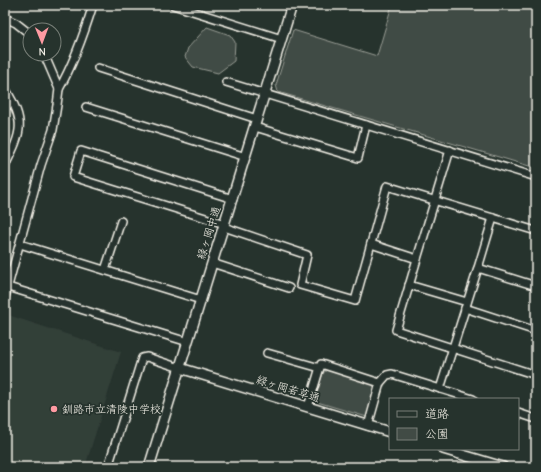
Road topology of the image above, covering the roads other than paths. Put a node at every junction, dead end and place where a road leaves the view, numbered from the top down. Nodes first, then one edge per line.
1 (93, 5) edge
2 (173, 5) edge
3 (292, 5) edge
4 (5, 18) edge
5 (22, 28) edge
6 (282, 39) junction
7 (47, 62) edge
8 (98, 68) dead end
9 (226, 82) dead end
10 (5, 88) edge
11 (59, 89) junction
12 (265, 94) junction
13 (12, 101) junction
14 (86, 107) dead end
15 (5, 108) edge
16 (256, 123) junction
17 (366, 125) junction
18 (450, 150) junction
19 (246, 157) junction
20 (5, 166) edge
21 (536, 177) edge
22 (233, 199) junction
23 (434, 200) junction
24 (492, 218) junction
25 (121, 221) dead end
26 (224, 226) junction
27 (536, 231) edge
28 (20, 244) junction
29 (371, 244) junction
30 (417, 260) junction
31 (212, 263) junction
32 (478, 268) junction
33 (105, 270) junction
34 (8, 278) edge
35 (409, 285) junction
36 (536, 286) edge
37 (8, 287) junction
38 (289, 288) dead end
39 (5, 296) edge
40 (201, 300) junction
41 (466, 305) junction
42 (536, 331) edge
43 (188, 342) junction
44 (452, 348) junction
45 (267, 353) dead end
46 (180, 368) junction
47 (320, 368) junction
48 (536, 374) edge
49 (380, 383) junction
50 (440, 389) junction
51 (470, 398) edge
52 (308, 407) junction
53 (519, 413) edge
54 (536, 419) edge
55 (368, 426) junction
56 (389, 432) edge
57 (446, 450) edge
58 (108, 467) edge
59 (149, 467) edge
60 (502, 467) edge

1 - 11 street
2 - 6 street
3 - 6 street, 緑ヶ岡中通
4 - 5 street
6 - 12 street, 緑ヶ岡中通
7 - 11 street
8 - 16 street
9 - 12 street
10 - 13 street
11 - 28 street
12 - 16 street, 緑ヶ岡中通
12 - 17 street
13 - 15 street
13 - 20 street
14 - 19 street
16 - 17 street
16 - 19 street, 緑ヶ岡中通
17 - 18 street
18 - 21 street
18 - 23 street
19 - 22 street, 緑ヶ岡中通
22 - 26 street, 緑ヶ岡中通
22 - 26 street
23 - 24 street
23 - 29 street
23 - 30 street
24 - 27 street
24 - 32 street
25 - 33 street
26 - 29 street
26 - 31 street, 緑ヶ岡中通
28 - 33 street
28 - 34 street
29 - 30 street
30 - 35 street
31 - 38 street
31 - 40 street, 緑ヶ岡中通
32 - 36 street
32 - 41 street
33 - 40 street
34 - 37 street
35 - 41 street
35 - 44 street
37 - 39 street
37 - 43 street
40 - 43 street, 緑ヶ岡中通
41 - 42 street
41 - 44 street
43 - 46 street, 緑ヶ岡中通
44 - 48 street
44 - 50 street
45 - 47 street
46 - 52 street, 緑ヶ岡若草通
46 - 58 street
46 - 59 street, 緑ヶ岡中通
47 - 49 street
47 - 52 street
49 - 50 street
49 - 55 street
50 - 51 street
52 - 55 street, 緑ヶ岡若草通
53 - 54 street
55 - 56 street, 緑ヶ岡若草通
57 - 60 street

